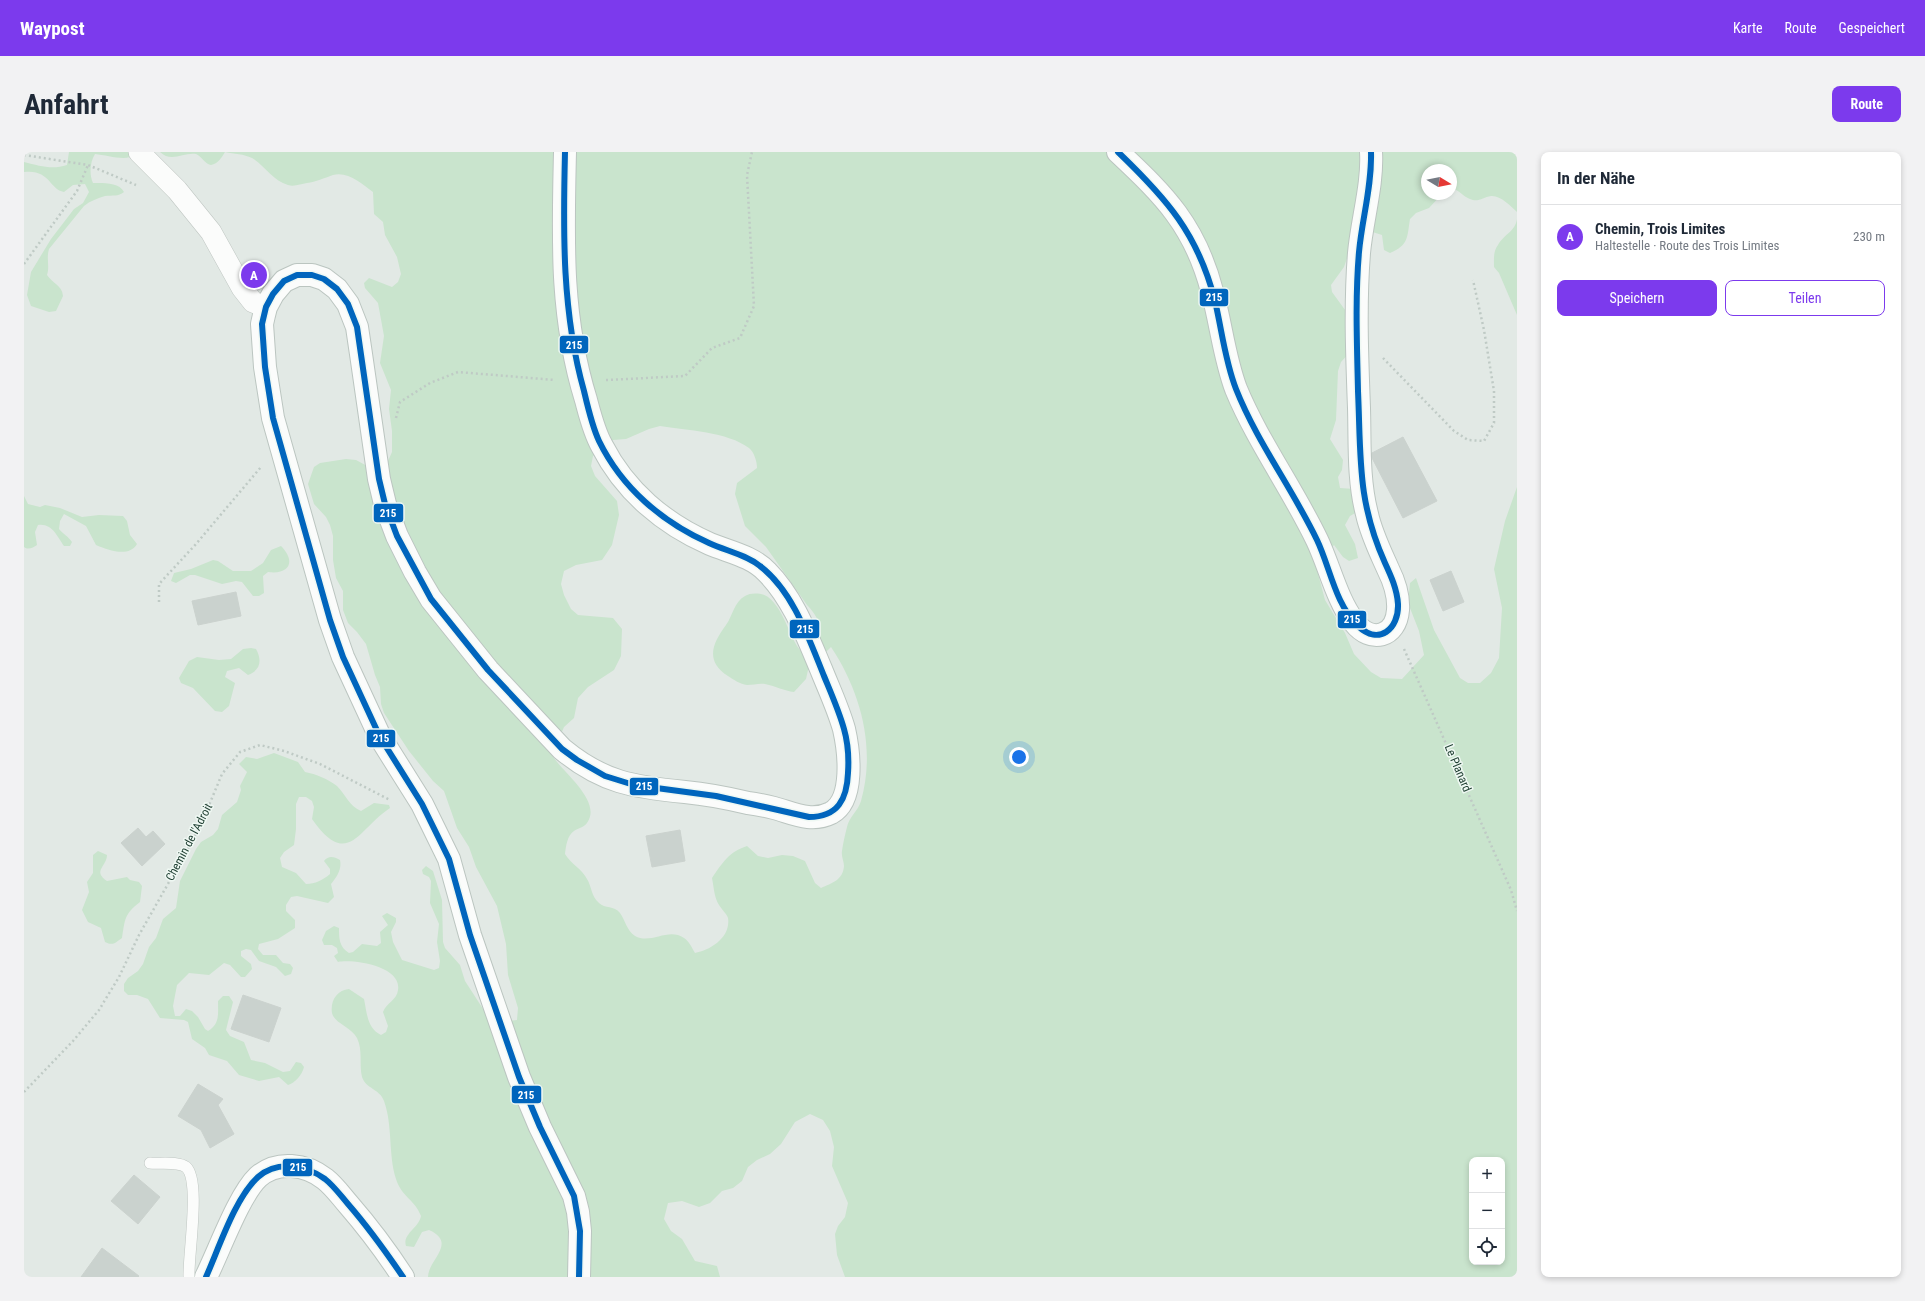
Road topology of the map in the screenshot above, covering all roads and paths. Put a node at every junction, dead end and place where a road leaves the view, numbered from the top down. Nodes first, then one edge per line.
1 (139, 152) edge
2 (565, 152) edge
3 (752, 152) edge
4 (1118, 152) edge
5 (1371, 152) edge
6 (24, 155) edge
7 (88, 165) junction
8 (140, 186) dead end
9 (24, 264) edge
10 (1473, 280) dead end
11 (266, 307) junction
12 (1357, 338) junction
13 (580, 381) junction
14 (395, 423) dead end
15 (283, 455) junction
16 (159, 602) dead end
17 (1391, 629) junction
18 (422, 804) junction
19 (1517, 911) edge
20 (24, 1092) edge
21 (150, 1163) dead end
22 (189, 1277) edge
23 (206, 1277) edge
24 (403, 1277) edge
25 (579, 1277) edge

1 - 11 street
2 - 13 street
3 - 13 path
4 - 17 street
5 - 12 street
6 - 7 path
7 - 8 path
7 - 9 path
10 - 12 path
11 - 13 street
11 - 15 street
12 - 17 street
13 - 14 path
15 - 16 path
15 - 18 street
17 - 19 path, Le Planard
18 - 20 path, Chemin de l'Adroit
18 - 25 street
21 - 22 lane
23 - 24 street

